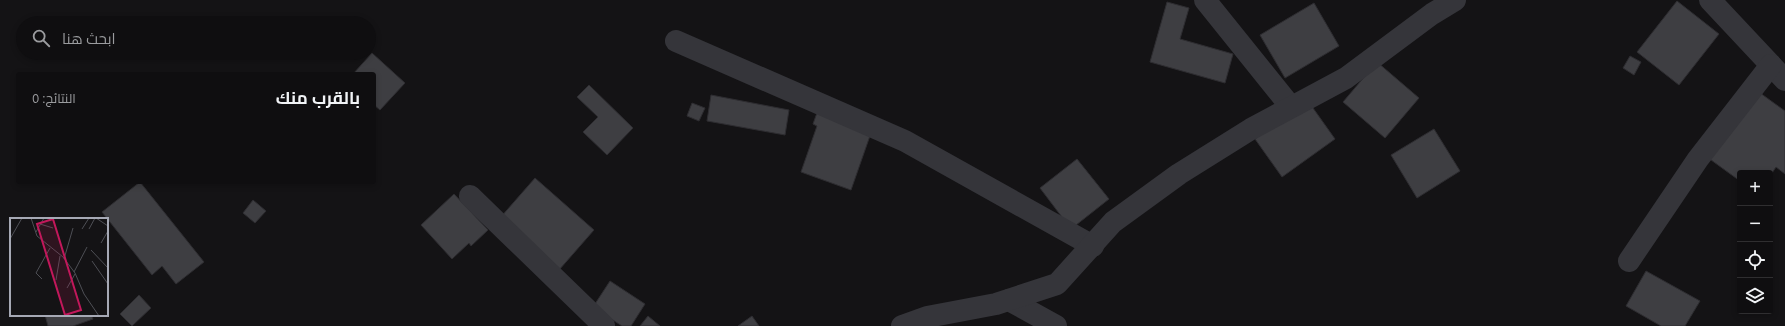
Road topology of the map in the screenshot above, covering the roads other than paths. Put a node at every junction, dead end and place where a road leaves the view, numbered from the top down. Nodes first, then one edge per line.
1 (1205, 0) edge
2 (1455, 0) edge
3 (1710, 0) edge
4 (676, 41) dead end
5 (1778, 73) edge
6 (1291, 108) junction
7 (470, 196) dead end
8 (1093, 246) junction
9 (1629, 261) dead end
10 (1009, 300) junction
11 (604, 326) edge
12 (902, 326) edge
13 (1056, 326) edge

1 - 6 street
2 - 6 street
3 - 5 street
4 - 8 street
5 - 9 street
6 - 8 street
7 - 11 street
8 - 10 street
10 - 12 street
10 - 13 street

